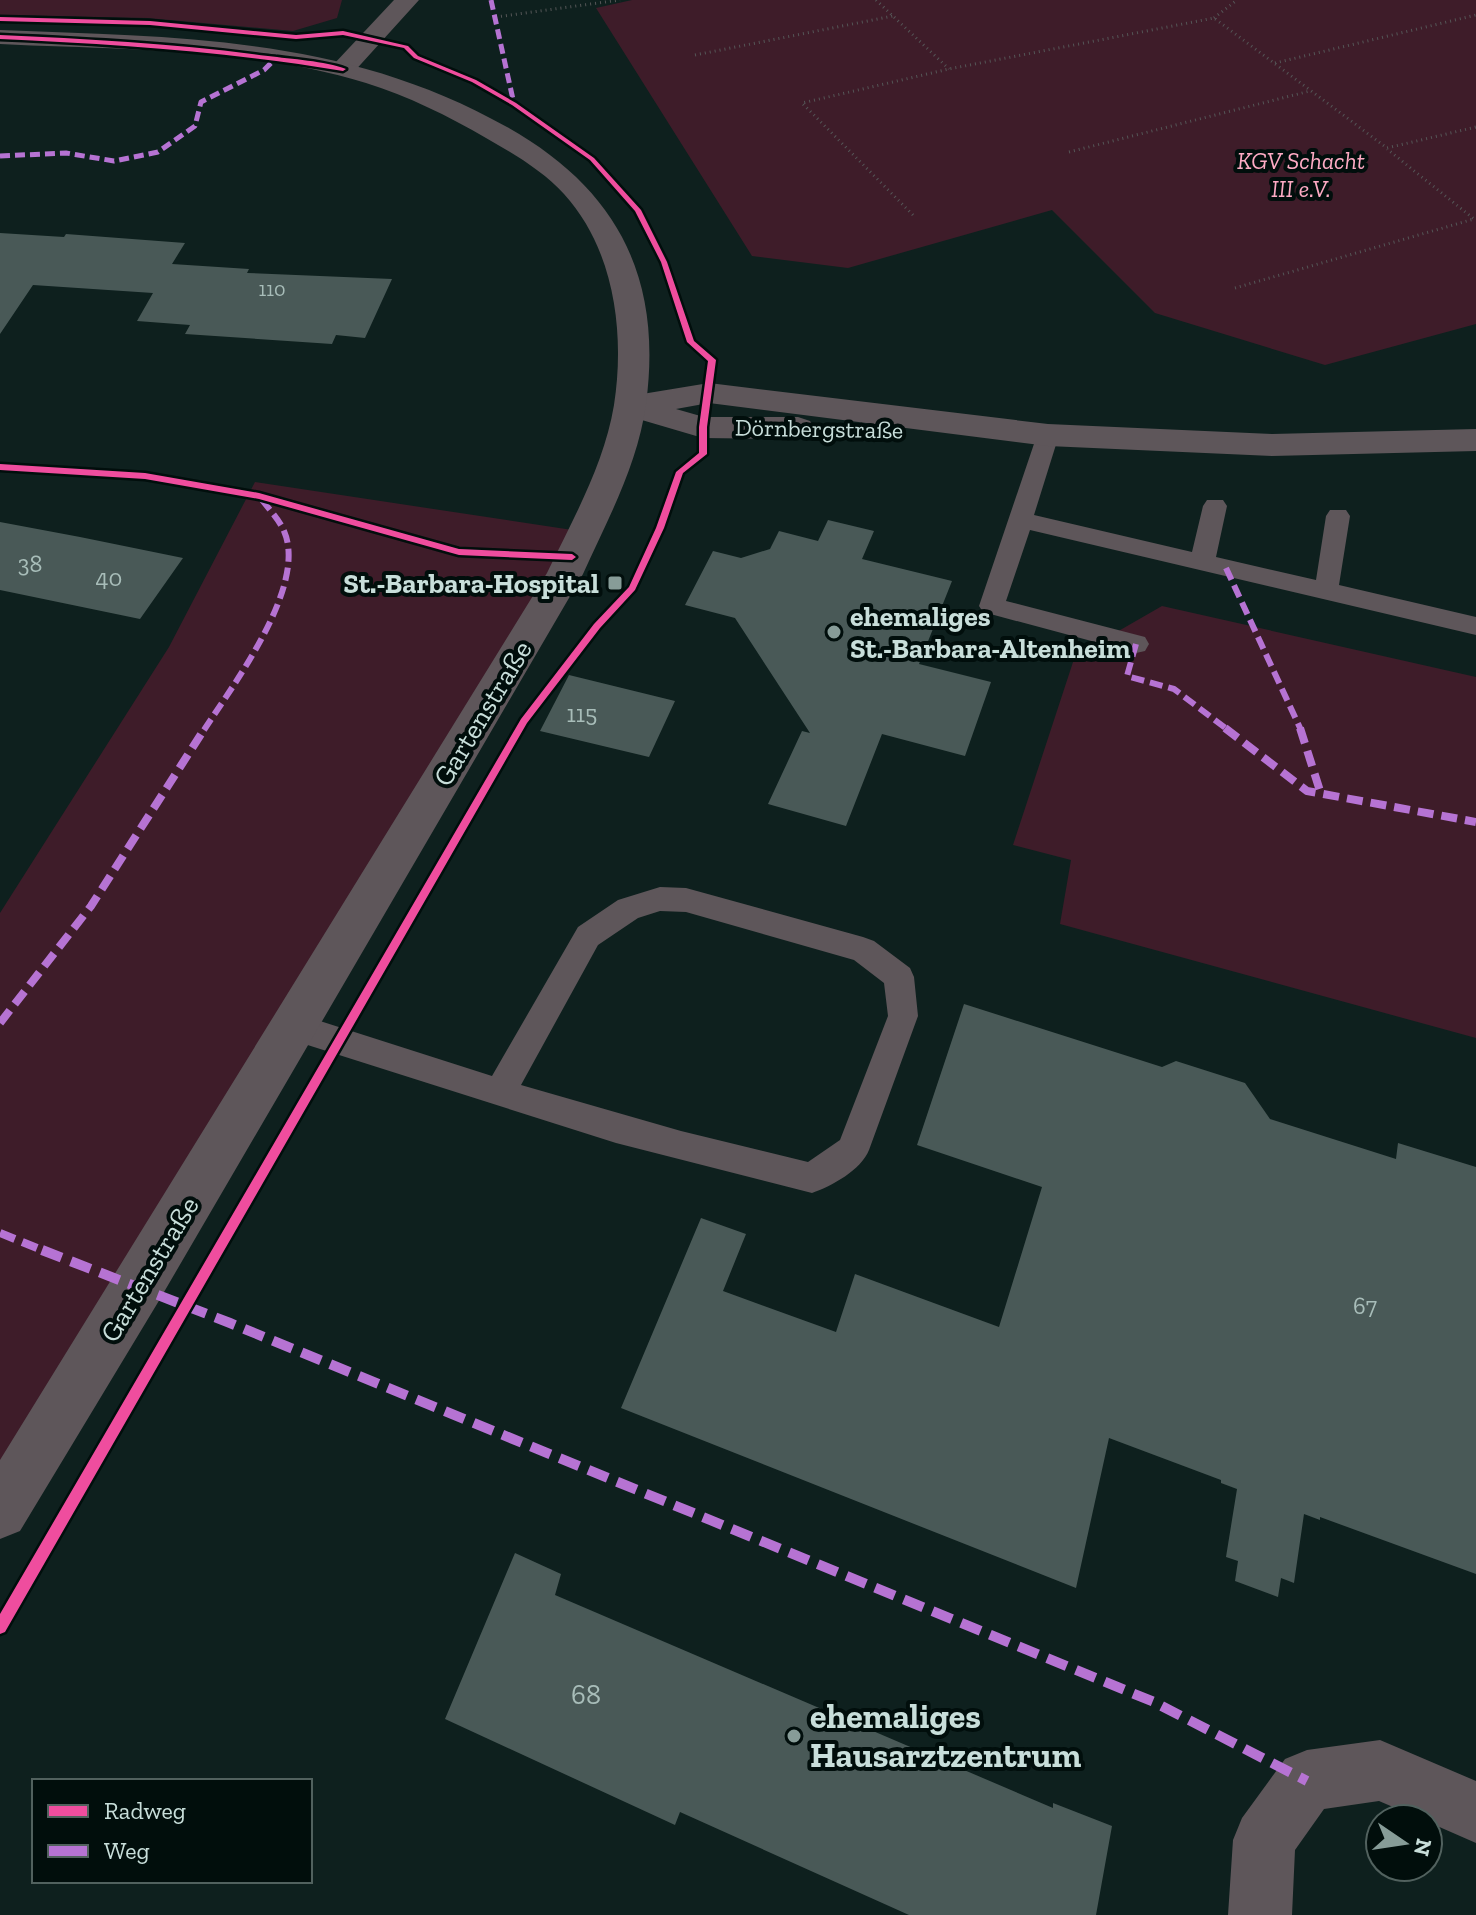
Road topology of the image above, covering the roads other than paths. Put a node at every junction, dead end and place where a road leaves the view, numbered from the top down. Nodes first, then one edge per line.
1 (407, 0) edge
2 (0, 37) edge
3 (343, 69) junction
4 (630, 406) junction
5 (1048, 435) junction
6 (1476, 440) edge
7 (1215, 506) dead end
8 (1338, 516) dead end
9 (1021, 520) junction
10 (1202, 563) junction
11 (1326, 592) junction
12 (1476, 626) edge
13 (1136, 644) dead end
14 (295, 1027) junction
15 (500, 1093) junction
16 (0, 1511) edge
17 (1476, 1812) edge
18 (1260, 1915) edge

1 - 3 street
2 - 3 street, Gartenstraße
3 - 4 street, Gartenstraße
4 - 5 street, Dörnbergstraße
4 - 14 street, Gartenstraße
5 - 6 street, Dörnbergstraße
5 - 9 lane
7 - 10 lane
8 - 11 lane
9 - 10 lane
9 - 13 lane
10 - 11 lane
11 - 12 lane
14 - 15 lane
14 - 16 street, Gartenstraße
15 - 15 lane
17 - 18 street

